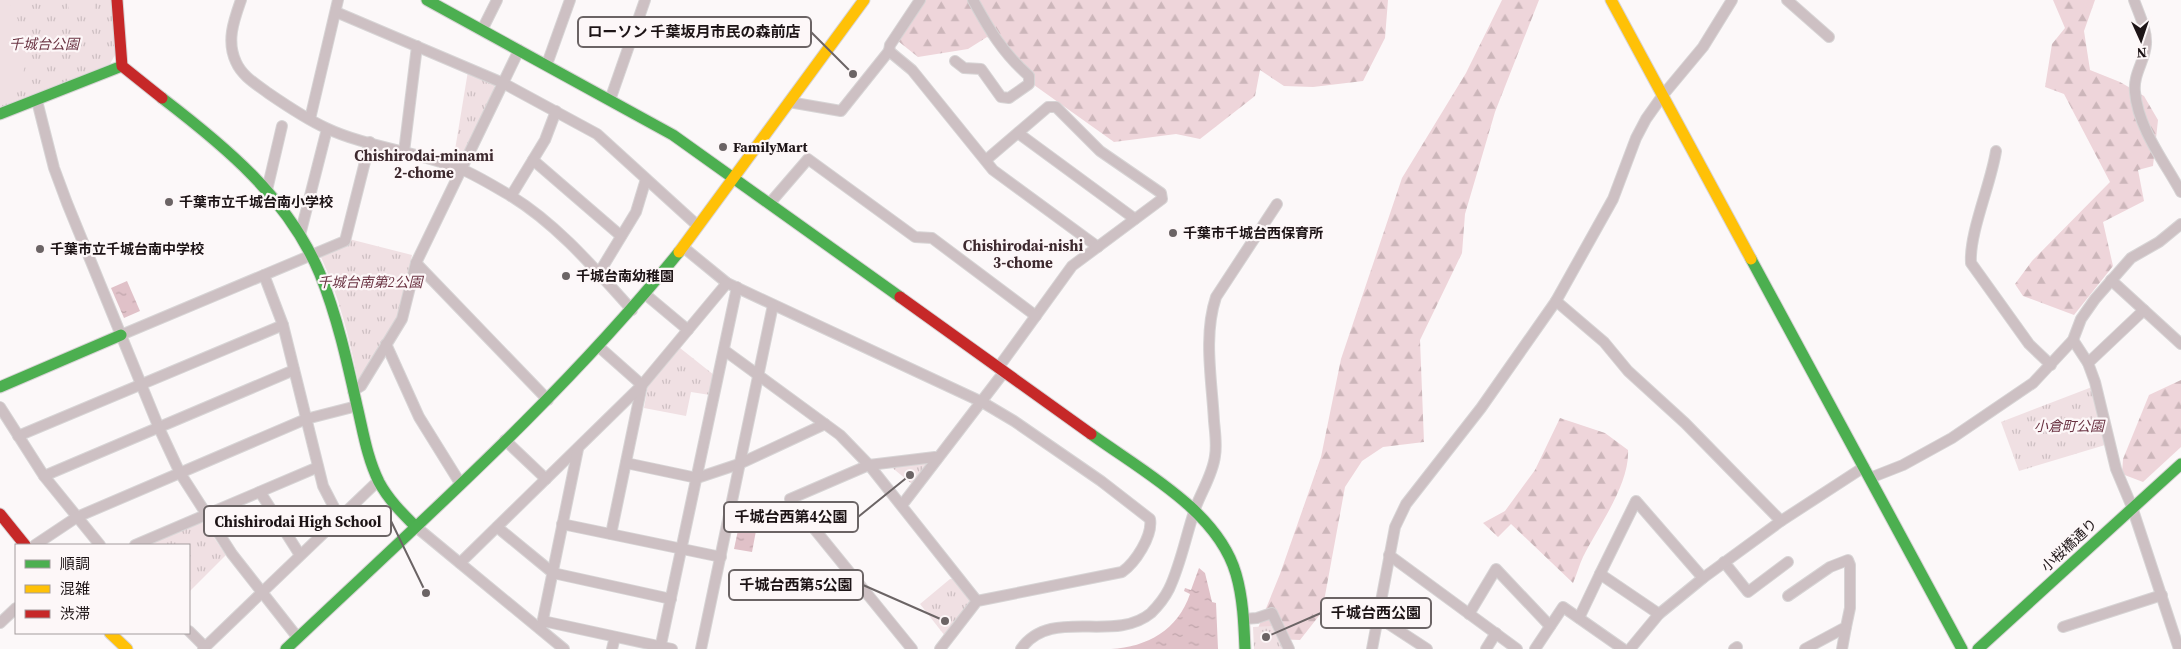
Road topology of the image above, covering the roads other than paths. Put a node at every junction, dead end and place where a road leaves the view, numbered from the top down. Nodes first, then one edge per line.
1 (117, 0) edge
2 (241, 0) edge
3 (338, 0) edge
4 (427, 0) edge
5 (497, 0) edge
6 (570, 0) edge
7 (645, 0) edge
8 (864, 0) edge
9 (920, 0) edge
10 (973, 0) edge
11 (1611, 0) edge
12 (1732, 0) edge
13 (1787, 0) edge
14 (2134, 0) edge
15 (336, 12) junction
16 (482, 30) junction
17 (1829, 37) dead end
18 (417, 46) junction
19 (519, 50) junction
20 (889, 51) junction
21 (955, 61) dead end
22 (547, 64) junction
23 (122, 66) junction
24 (503, 83) junction
25 (1663, 95) junction
26 (610, 100) junction
27 (36, 101) junction
28 (789, 102) junction
29 (556, 111) junction
30 (0, 114) edge
31 (310, 119) junction
32 (282, 126) dead end
33 (327, 129) junction
34 (1018, 132) junction
35 (370, 142) junction
36 (1996, 151) dead end
37 (404, 152) junction
38 (533, 160) junction
39 (986, 160) junction
40 (461, 169) junction
41 (734, 177) junction
42 (646, 179) junction
43 (267, 190) junction
44 (2181, 192) edge
45 (511, 196) junction
46 (770, 203) junction
47 (1277, 204) dead end
48 (1135, 219) junction
49 (2181, 224) edge
50 (698, 226) junction
51 (300, 235) junction
52 (621, 236) junction
53 (1098, 247) junction
54 (683, 248) junction
55 (311, 256) junction
56 (416, 263) junction
57 (599, 273) junction
58 (264, 275) junction
59 (2111, 280) junction
60 (727, 283) junction
61 (737, 287) junction
62 (644, 294) junction
63 (1556, 301) junction
64 (773, 305) junction
65 (632, 310) junction
66 (2144, 310) junction
67 (1036, 316) junction
68 (283, 325) junction
69 (688, 330) junction
70 (121, 336) junction
71 (2073, 340) junction
72 (386, 344) junction
73 (2181, 344) edge
74 (598, 346) junction
75 (724, 350) junction
76 (2088, 363) junction
77 (2051, 365) junction
78 (294, 370) junction
79 (1001, 370) junction
80 (758, 374) junction
81 (141, 384) junction
82 (642, 385) junction
83 (0, 387) edge
84 (353, 391) junction
85 (548, 400) junction
86 (982, 402) junction
87 (357, 406) junction
88 (0, 407) edge
89 (306, 419) junction
90 (825, 424) junction
91 (159, 428) junction
92 (18, 436) junction
93 (505, 440) junction
94 (578, 449) junction
95 (937, 459) junction
96 (626, 462) junction
97 (739, 464) junction
98 (2181, 464) edge
99 (869, 465) junction
100 (318, 467) junction
101 (1864, 467) junction
102 (180, 473) junction
103 (44, 476) junction
104 (697, 478) junction
105 (1870, 478) junction
106 (546, 479) junction
107 (378, 481) junction
108 (460, 483) junction
109 (260, 492) junction
110 (902, 506) junction
111 (2132, 507) junction
112 (1195, 509) junction
113 (0, 514) edge
114 (205, 516) junction
115 (339, 517) junction
116 (75, 518) junction
117 (1781, 521) junction
118 (562, 524) junction
119 (415, 526) junction
120 (497, 526) junction
121 (611, 534) junction
122 (24, 544) edge
123 (36, 544) edge
124 (99, 544) edge
125 (137, 544) edge
126 (682, 549) junction
127 (300, 555) junction
128 (1389, 555) junction
129 (721, 557) junction
130 (1724, 562) junction
131 (1788, 562) dead end
132 (460, 563) junction
133 (553, 573) junction
134 (1600, 574) junction
135 (1703, 578) junction
136 (262, 592) junction
137 (1788, 596) dead end
138 (2162, 596) junction
139 (671, 599) junction
140 (977, 601) junction
141 (15, 609) edge
142 (1469, 614) junction
143 (1659, 614) junction
144 (1378, 617) junction
145 (2, 618) edge
146 (1579, 618) junction
147 (1244, 619) junction
148 (542, 625) junction
149 (1550, 626) junction
150 (1846, 627) junction
151 (2062, 627) dead end
152 (190, 632) edge
153 (1496, 633) junction
154 (111, 634) edge
155 (615, 637) junction
156 (298, 638) junction
157 (124, 648) edge
158 (204, 648) edge
159 (660, 648) edge
160 (286, 649) edge
161 (564, 649) edge
162 (612, 649) edge
163 (672, 649) edge
164 (701, 649) edge
165 (912, 649) edge
166 (940, 649) edge
167 (1020, 649) edge
168 (1245, 649) edge
169 (1289, 649) edge
170 (1372, 649) edge
171 (1426, 649) edge
172 (1486, 649) edge
173 (1517, 649) edge
174 (1535, 649) edge
175 (1623, 649) edge
176 (1630, 649) edge
177 (1806, 649) edge
178 (1842, 649) edge
179 (1962, 649) edge
180 (1978, 649) edge
181 (2179, 649) edge

1 - 23 street
2 - 31 street
3 - 15 street
4 - 16 street
5 - 16 street
6 - 22 street
7 - 26 street
8 - 28 street
9 - 20 street
10 - 21 street
11 - 25 street
12 - 25 street
13 - 17 street
14 - 44 street
15 - 18 street
15 - 31 street
16 - 19 street
18 - 24 street
18 - 37 street
19 - 22 street
19 - 24 street
20 - 28 street
20 - 39 street
22 - 26 street
23 - 27 street
23 - 43 street
24 - 29 street
24 - 40 street
25 - 63 street
25 - 101 street
26 - 41 street
27 - 30 street
27 - 70 street
28 - 41 street
29 - 38 street
29 - 42 street
31 - 33 street
32 - 43 street
33 - 35 street
33 - 51 street
34 - 39 street
34 - 48 street
34 - 48 street
35 - 37 street
35 - 55 street
36 - 77 street
37 - 40 street
38 - 45 street
38 - 52 street
39 - 53 street
40 - 45 street
40 - 56 street
41 - 46 street
41 - 50 street
42 - 50 street
42 - 52 street
43 - 51 street
45 - 57 street
46 - 67 street
46 - 79 street
47 - 112 street
48 - 53 street
49 - 59 street
50 - 54 street
51 - 55 street
52 - 57 street
53 - 67 street
54 - 60 street
54 - 62 street
55 - 58 street
55 - 84 street
56 - 72 street
56 - 85 street
57 - 65 street
58 - 68 street
58 - 70 street
59 - 66 street
59 - 71 street
60 - 61 street
60 - 69 street
61 - 64 street
61 - 75 street
62 - 65 street
62 - 69 street
63 - 117 street
63 - 128 street
64 - 80 street
64 - 86 street
65 - 74 street
66 - 73 street
66 - 76 street
67 - 79 street
68 - 78 street
68 - 81 street
69 - 82 street
70 - 81 street
70 - 83 street
71 - 76 street
71 - 77 street
72 - 84 street
72 - 108 street
74 - 82 street
74 - 85 street
75 - 80 street
75 - 104 street
76 - 111 street
77 - 105 street
78 - 89 street
78 - 91 street
79 - 86 street
79 - 112 street
80 - 90 street
80 - 97 street
81 - 91 street
81 - 92 street
82 - 94 street
82 - 96 street
84 - 87 street
85 - 93 street
86 - 95 street
86 - 140 street
87 - 89 street
87 - 107 street
88 - 92 street
89 - 100 street
89 - 102 street
90 - 97 street
90 - 99 street
91 - 102 street
91 - 103 street
92 - 103 street
93 - 106 street
93 - 108 street
94 - 106 street
94 - 118 street
95 - 99 street
95 - 110 street
96 - 104 street
96 - 121 street
97 - 104 street
97 - 129 street
98 - 111 street, 小桜橋通り
99 - 110 street
99 - 165 street
100 - 109 street
100 - 115 street
101 - 105 street
101 - 117 street
102 - 114 street
102 - 116 street
103 - 116 street
104 - 126 street
105 - 179 street
106 - 120 street
107 - 115 street
107 - 119 street
108 - 119 street
109 - 114 street
109 - 127 street
110 - 140 street
111 - 138 street
111 - 180 street, 小桜橋通り
112 - 147 street
112 - 167 street
113 - 122 street
114 - 125 street
114 - 136 street
115 - 127 street
116 - 123 street
116 - 124 street
117 - 130 street
118 - 121 street
118 - 133 street
119 - 132 street
119 - 156 street
120 - 132 street
120 - 133 street
121 - 126 street
126 - 129 street
126 - 139 street
127 - 136 street
128 - 142 street
128 - 144 street
129 - 164 street
130 - 131 street
130 - 135 street
132 - 148 street
133 - 139 street
133 - 148 street
134 - 135 street
134 - 143 street
134 - 146 street
135 - 143 street
136 - 156 street
136 - 158 street
137 - 150 street
138 - 151 street
138 - 181 street
139 - 159 street
140 - 166 street
141 - 145 street
142 - 149 street
142 - 153 street
143 - 176 street
144 - 170 street
144 - 171 street
146 - 149 street
146 - 175 street
147 - 168 street
147 - 169 street
148 - 155 street
148 - 161 street
149 - 174 street
150 - 177 street
150 - 178 street
152 - 158 street
153 - 172 street
153 - 173 street
154 - 157 street
155 - 159 street
155 - 162 street
156 - 160 street
159 - 163 street

